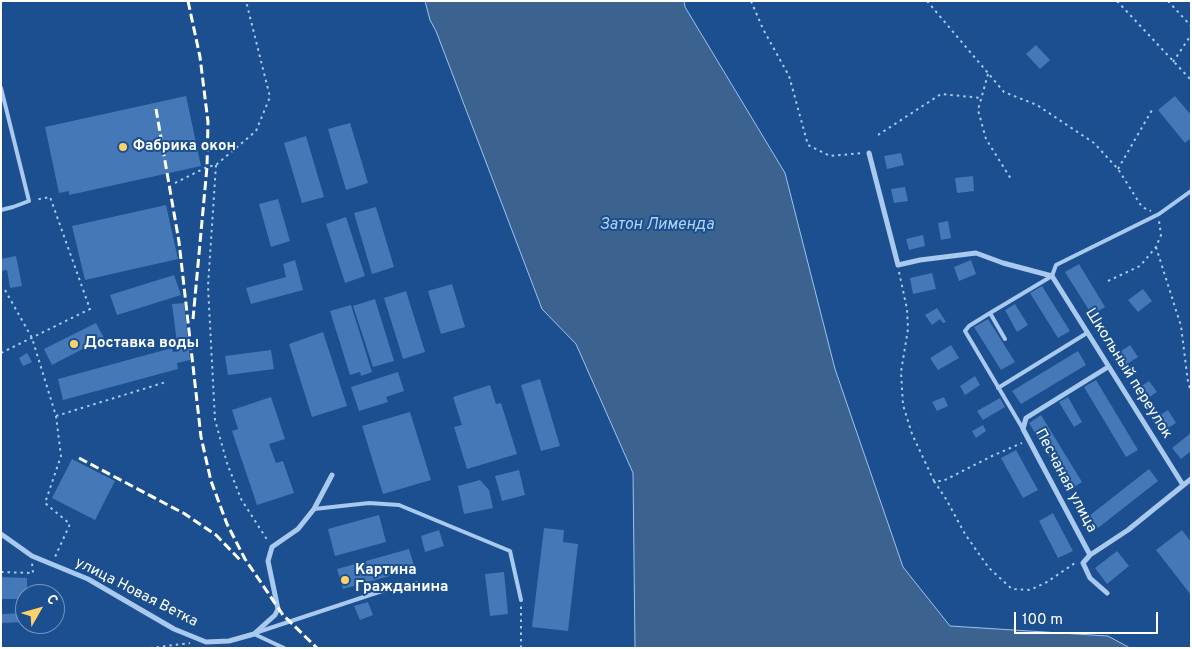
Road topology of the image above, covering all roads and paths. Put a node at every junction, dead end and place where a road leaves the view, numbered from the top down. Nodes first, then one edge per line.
1 (246, 1) edge
2 (751, 1) edge
3 (927, 1) edge
4 (1117, 1) edge
5 (1168, 1) edge
6 (1191, 26) edge
7 (1191, 35) edge
8 (1173, 63) junction
9 (988, 74) junction
10 (1191, 80) edge
11 (1, 88) edge
12 (981, 98) junction
13 (1152, 110) dead end
14 (878, 135) dead end
15 (869, 153) joint
16 (216, 165) junction
17 (1118, 169) junction
18 (1011, 179) dead end
19 (175, 184) dead end
20 (1191, 192) edge
21 (28, 201) junction
22 (1, 210) edge
23 (1158, 214) junction
24 (1156, 247) junction
25 (898, 265) junction
26 (1052, 276) junction
27 (1108, 281) dead end
28 (5, 290) dead end
29 (990, 313) junction
30 (1087, 333) junction
31 (32, 338) junction
32 (1005, 338) dead end
33 (1, 353) edge
34 (1108, 367) junction
35 (166, 382) dead end
36 (998, 388) junction
37 (1191, 392) edge
38 (56, 416) junction
39 (1023, 429) junction
40 (1028, 440) junction
41 (332, 475) dead end
42 (1191, 479) edge
43 (934, 480) junction
44 (1182, 485) junction
45 (314, 509) junction
46 (1, 534) edge
47 (272, 547) junction
48 (1090, 555) junction
49 (32, 556) junction
50 (1076, 562) dead end
51 (52, 565) junction
52 (1, 572) edge
53 (418, 582) dead end
54 (1106, 593) dead end
55 (522, 600) joint
56 (254, 634) junction
57 (206, 642) junction
58 (150, 648) edge
59 (284, 648) edge
60 (521, 648) edge

1 - 16 path
2 - 15 path
3 - 9 path
4 - 8 path
5 - 6 path
7 - 8 path
8 - 10 path
9 - 12 path
9 - 17 path
11 - 21 lane
12 - 14 path
12 - 18 path
13 - 17 path
15 - 25 street
16 - 19 path
16 - 47 path
17 - 23 path
20 - 23 lane
21 - 22 lane
21 - 31 path
23 - 24 path
23 - 26 lane
24 - 27 path
24 - 37 path
25 - 26 street
25 - 43 path
26 - 29 lane
26 - 30 street, Школьный переулок
28 - 31 path
29 - 32 lane
29 - 36 lane
30 - 34 street, Школьный переулок
30 - 36 lane
31 - 33 path
31 - 38 path
34 - 39 street, Песчаная улица
34 - 44 street, Школьный переулок
35 - 38 path
36 - 39 lane
38 - 51 path
39 - 40 street, Песчаная улица
40 - 43 path
40 - 48 street, Песчаная улица
41 - 45 street
42 - 44 street
43 - 50 path
44 - 48 street
45 - 47 street
45 - 55 lane
46 - 49 street, улица Новая Ветка
47 - 56 street, улица Новая Ветка
48 - 54 street
49 - 51 street, улица Новая Ветка
49 - 52 path
51 - 57 street, улица Новая Ветка
53 - 56 lane
55 - 60 path
56 - 57 street, улица Новая Ветка
56 - 59 lane
57 - 58 path

